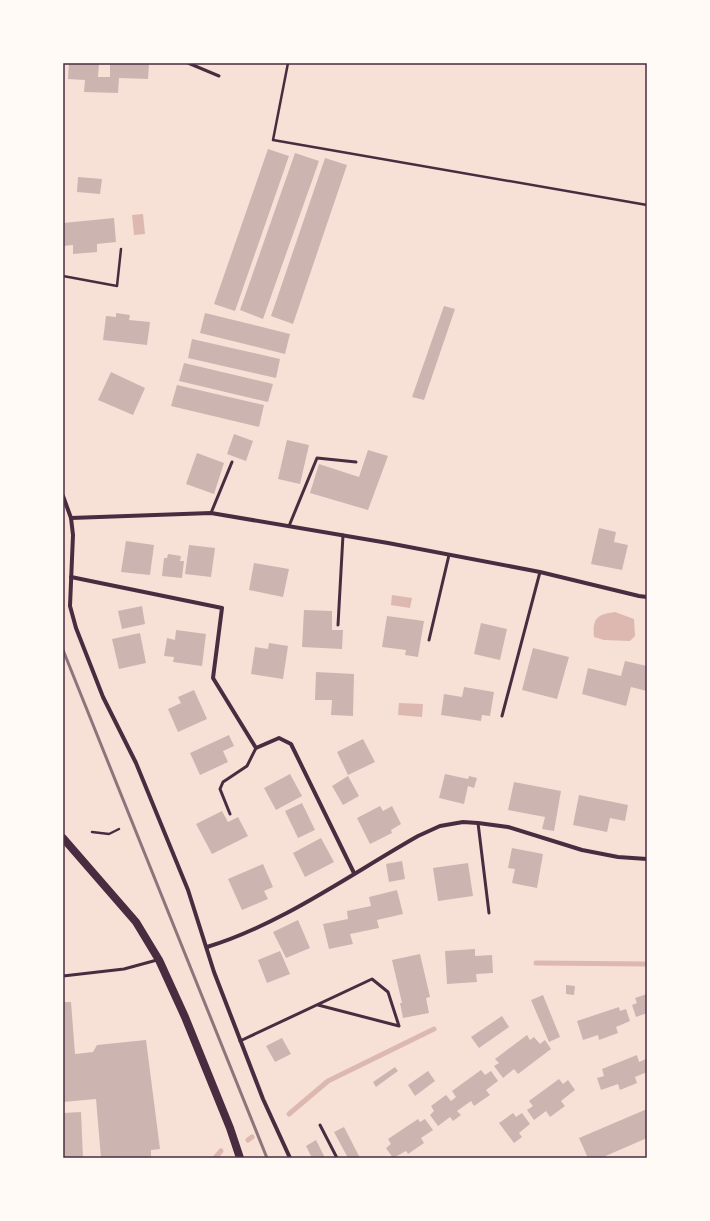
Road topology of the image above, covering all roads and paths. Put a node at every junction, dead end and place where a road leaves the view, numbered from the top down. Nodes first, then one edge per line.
1 (188, 63) edge
2 (288, 63) edge
3 (219, 76) dead end
4 (647, 205) edge
5 (121, 249) dead end
6 (63, 276) edge
7 (232, 462) dead end
8 (356, 462) dead end
9 (63, 496) edge
10 (211, 513) junction
11 (71, 518) junction
12 (289, 526) junction
13 (343, 535) junction
14 (449, 555) junction
15 (540, 572) junction
16 (71, 577) junction
17 (647, 597) edge
18 (338, 626) dead end
19 (429, 640) dead end
20 (502, 716) dead end
21 (256, 748) junction
22 (230, 814) dead end
23 (478, 823) junction
24 (119, 829) dead end
25 (92, 832) dead end
26 (63, 838) edge
27 (647, 859) edge
28 (354, 873) junction
29 (489, 913) dead end
30 (207, 947) junction
31 (159, 960) junction
32 (63, 976) edge
33 (318, 1004) junction
34 (240, 1041) junction
35 (320, 1125) dead end
36 (240, 1158) edge
37 (290, 1158) edge
38 (337, 1158) edge

1 - 3 lane
2 - 4 path
5 - 6 path
7 - 10 lane
8 - 12 lane
9 - 11 street
10 - 11 street
10 - 12 street
11 - 16 street
12 - 13 street
13 - 14 street
13 - 18 lane
14 - 15 street
14 - 19 lane
15 - 17 street
15 - 20 lane
16 - 21 street
16 - 30 street
21 - 22 lane
21 - 28 street
23 - 27 street
23 - 28 street
23 - 29 lane
24 - 25 path
26 - 31 main road
28 - 30 street
30 - 34 street
31 - 32 lane
31 - 36 main road
33 - 33 lane
33 - 34 lane
34 - 37 street
35 - 38 lane

